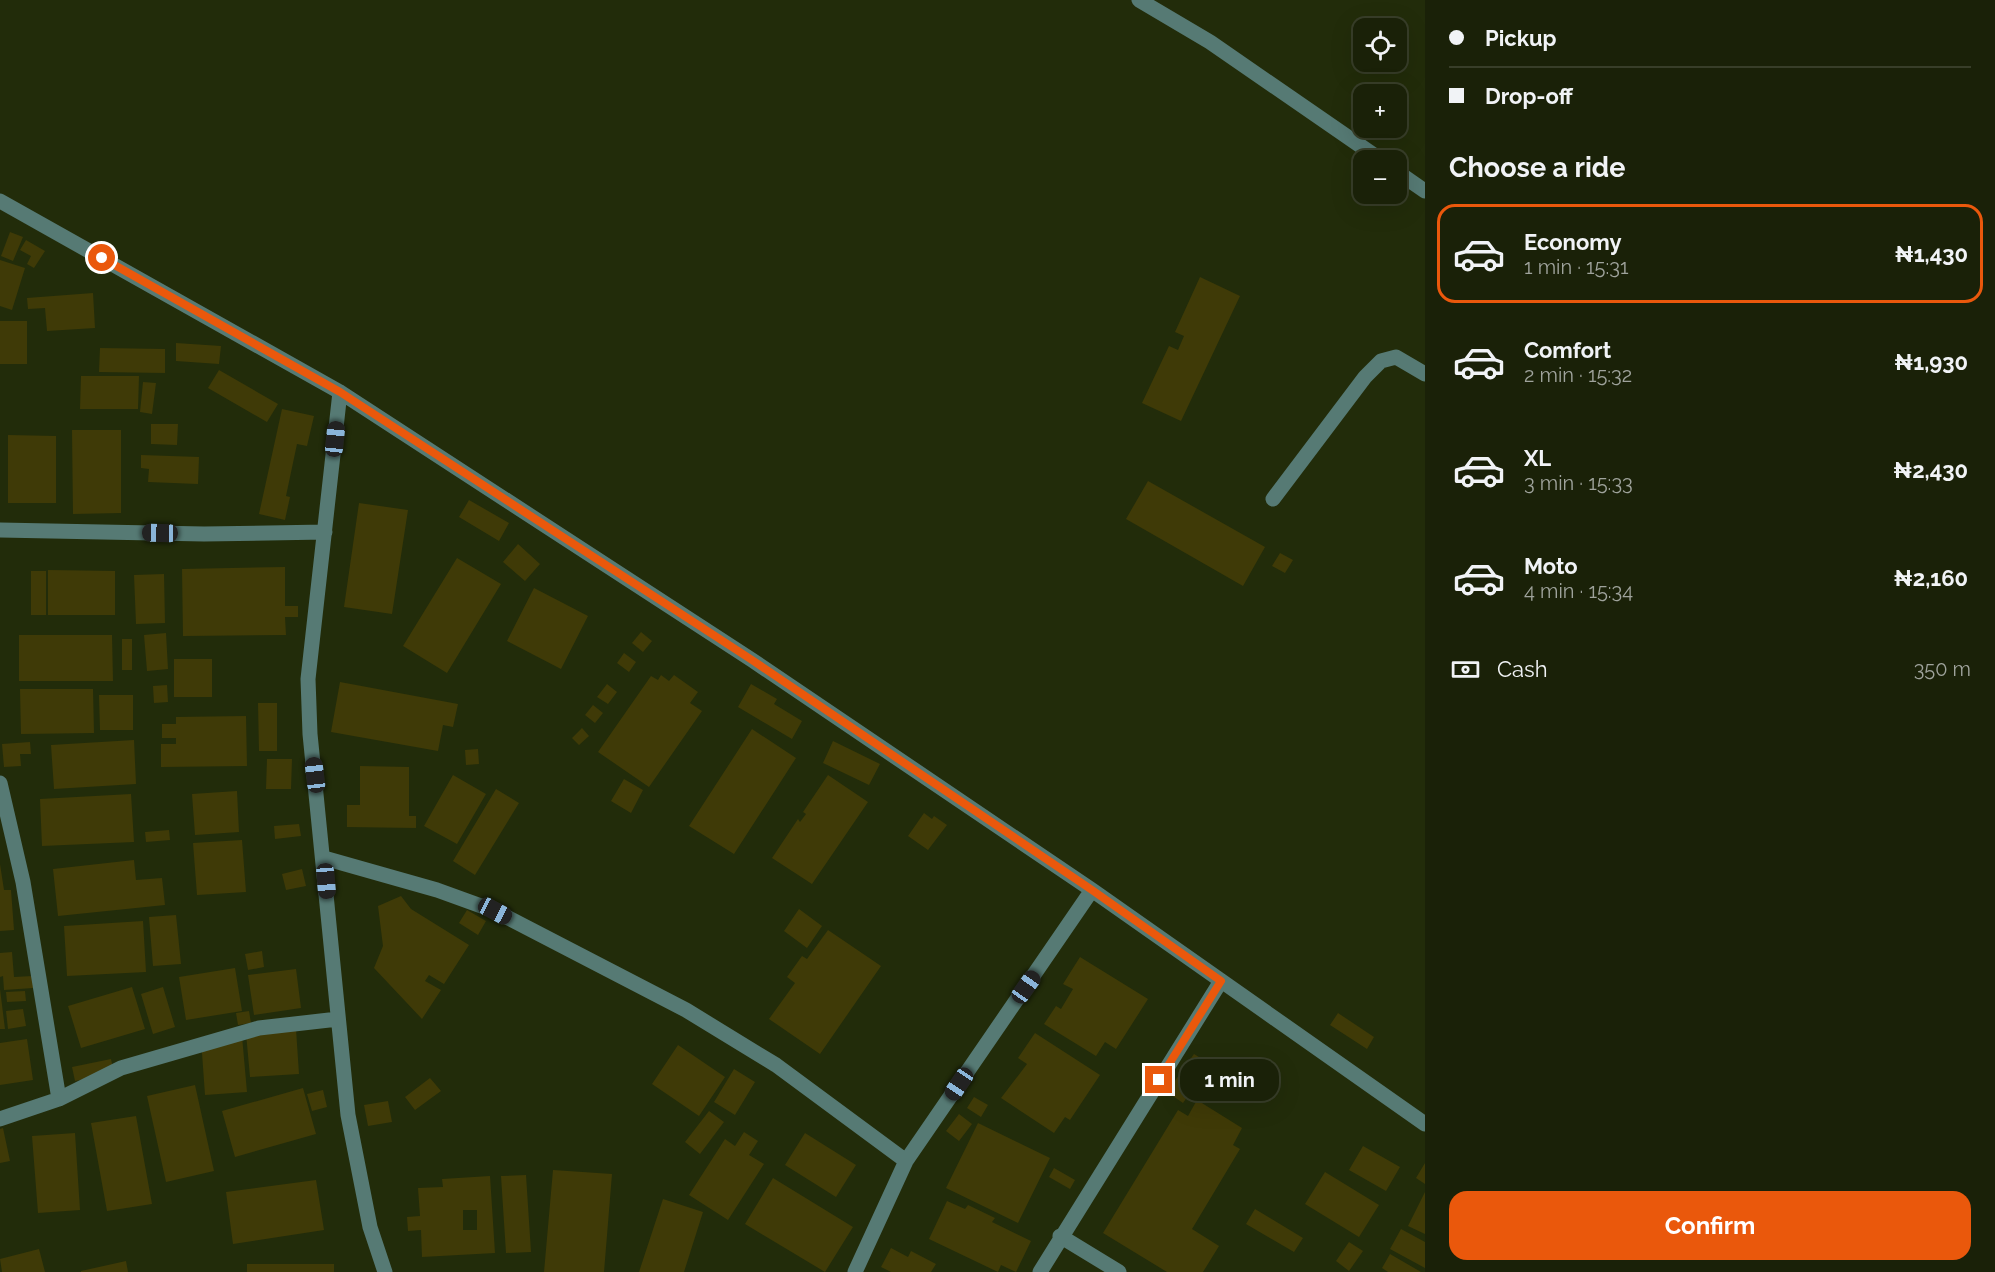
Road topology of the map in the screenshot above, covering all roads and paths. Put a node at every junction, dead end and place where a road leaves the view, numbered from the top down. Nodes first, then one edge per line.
1 (1139, 0) edge
2 (1367, 150) edge
3 (1407, 179) edge
4 (1425, 191) edge
5 (0, 201) edge
6 (1425, 374) edge
7 (340, 392) junction
8 (1273, 499) dead end
9 (2, 530) edge
10 (325, 532) junction
11 (0, 546) edge
12 (0, 783) edge
13 (0, 789) edge
14 (324, 858) junction
15 (1092, 890) junction
16 (1221, 981) junction
17 (338, 1018) junction
18 (59, 1099) junction
19 (0, 1119) edge
20 (1425, 1124) edge
21 (906, 1161) junction
22 (1060, 1236) junction
23 (385, 1272) edge
24 (855, 1272) edge
25 (1040, 1272) edge
26 (1119, 1272) edge

1 - 2 street
3 - 4 street
5 - 7 street
6 - 8 street
7 - 10 street
7 - 15 street
9 - 10 street
9 - 11 street
10 - 14 street
12 - 13 street
13 - 18 street
14 - 17 street
14 - 21 street
15 - 16 street
15 - 21 street
16 - 20 street
16 - 22 street
17 - 18 street
17 - 23 street
18 - 19 street
21 - 24 street
22 - 25 street
22 - 26 street

